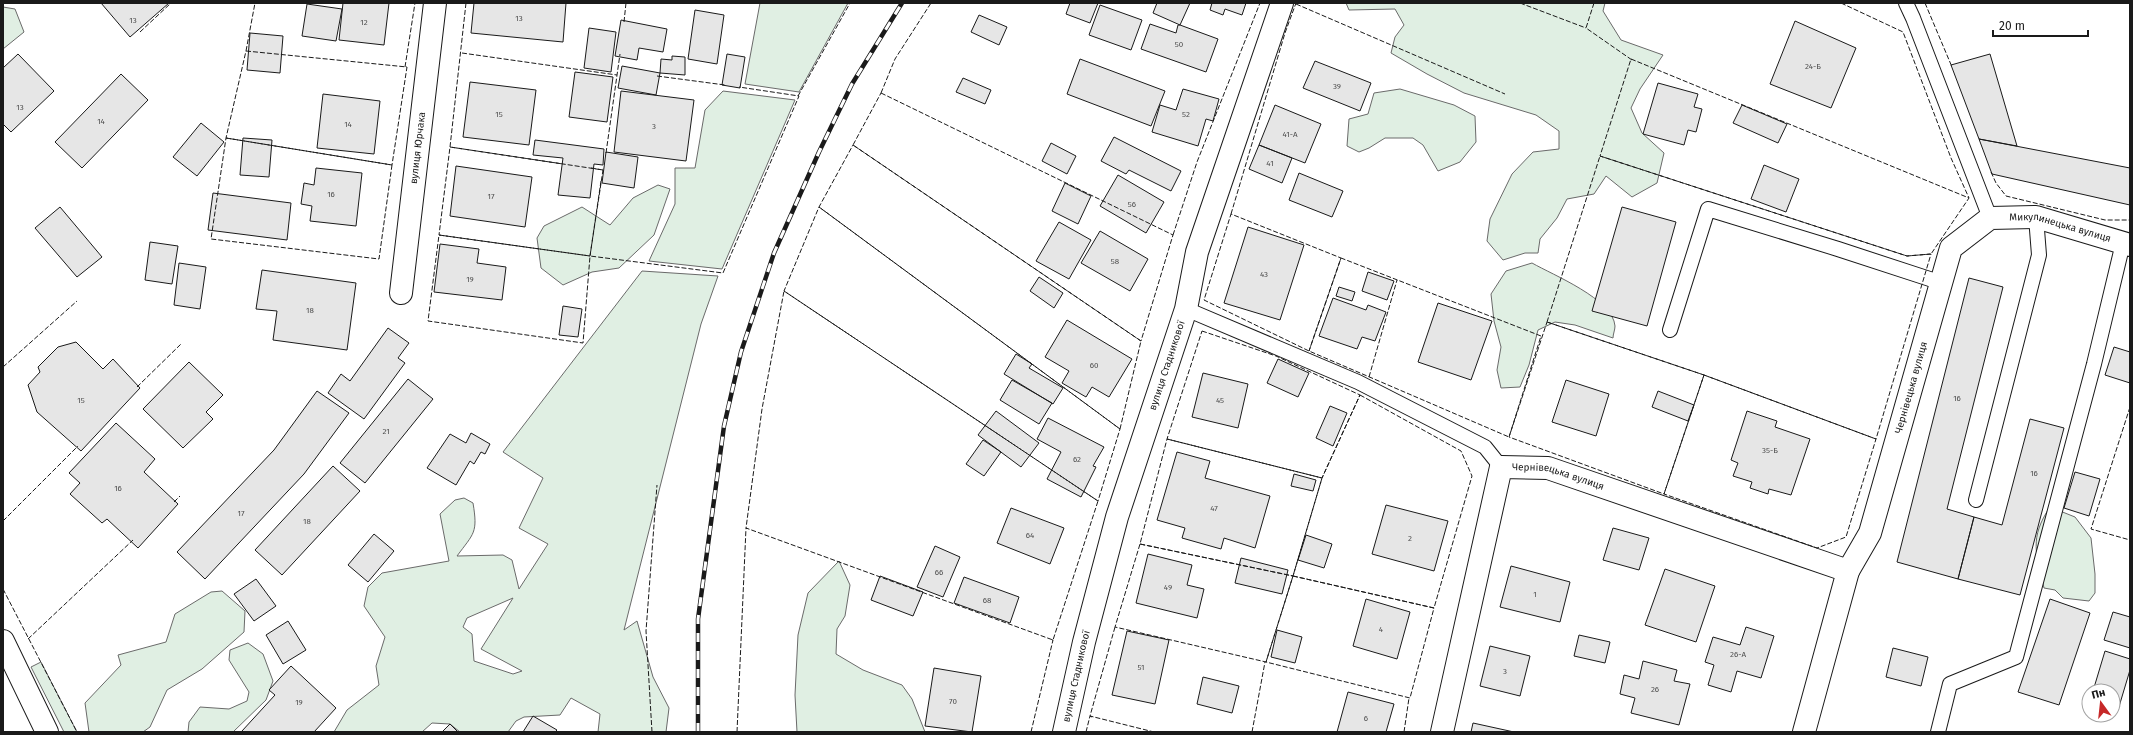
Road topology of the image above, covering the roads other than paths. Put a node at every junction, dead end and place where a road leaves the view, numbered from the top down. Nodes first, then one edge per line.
1 (435, 3) edge
2 (1282, 3) edge
3 (1906, 3) edge
4 (2036, 217) junction
5 (1990, 218) junction
6 (2126, 244) edge
7 (1942, 283) junction
8 (401, 293) dead end
9 (1186, 309) junction
10 (1670, 330) dead end
11 (1501, 468) junction
12 (1976, 500) dead end
13 (1848, 571) junction
14 (3, 641) edge
15 (47, 732) edge
16 (1064, 732) edge
17 (1442, 732) edge
18 (1804, 732) edge
19 (1938, 732) edge

1 - 8 street, вулиця Юрчака
2 - 9 street, вулиця Стадникової
3 - 5 lane
4 - 5 street, Микулинецька вулиця
4 - 6 street, Микулинецька вулиця
4 - 12 lane
5 - 7 street, Чернівецька вулиця
6 - 19 lane
7 - 10 lane
7 - 13 street, Чернівецька вулиця
9 - 11 lane
9 - 16 street, вулиця Стадникової
11 - 13 street, Чернівецька вулиця
11 - 17 street, Чернівецька вулиця
13 - 18 street, Чернівецька вулиця
14 - 15 street

